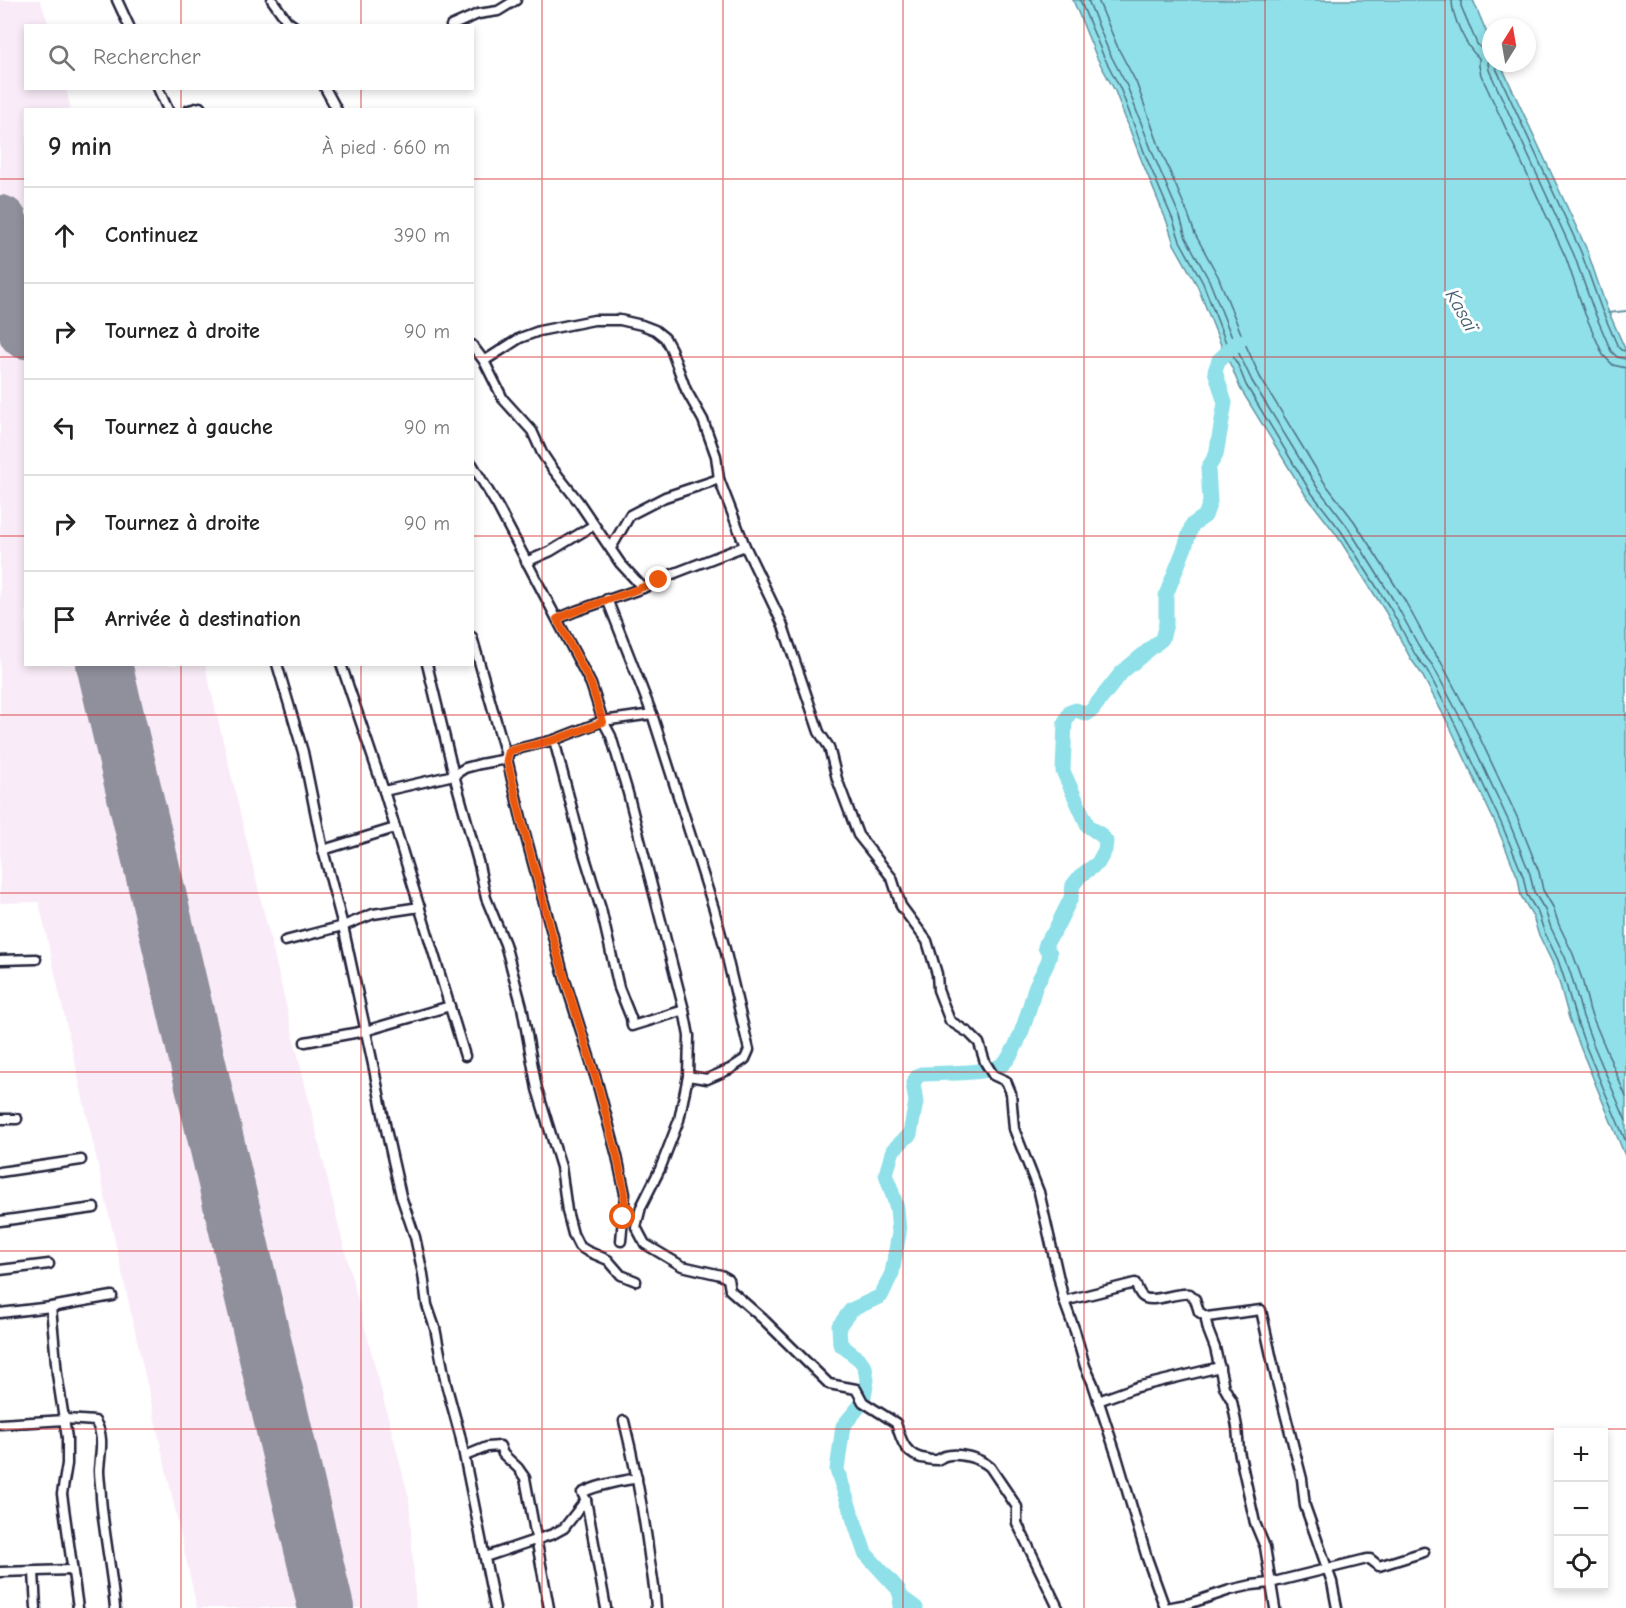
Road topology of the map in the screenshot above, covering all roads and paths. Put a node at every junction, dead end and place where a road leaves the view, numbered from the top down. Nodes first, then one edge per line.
1 (117, 0) edge
2 (272, 0) edge
3 (516, 0) edge
4 (128, 24) edge
5 (291, 24) edge
6 (456, 24) edge
7 (159, 90) edge
8 (328, 90) edge
9 (167, 108) edge
10 (336, 108) edge
11 (474, 348) edge
12 (484, 361) junction
13 (474, 467) edge
14 (719, 479) junction
15 (594, 525) junction
16 (745, 546) junction
17 (611, 549) junction
18 (526, 562) junction
19 (643, 588) junction
20 (607, 599) junction
21 (557, 619) junction
22 (474, 644) edge
23 (278, 666) edge
24 (342, 666) edge
25 (427, 666) edge
26 (652, 714) junction
27 (603, 722) junction
28 (554, 740) junction
29 (507, 759) junction
30 (454, 775) junction
31 (384, 791) junction
32 (395, 828) junction
33 (323, 850) junction
34 (420, 907) junction
35 (343, 926) junction
36 (285, 941) dead end
37 (36, 959) dead end
38 (0, 960) edge
39 (450, 1006) junction
40 (684, 1010) junction
41 (365, 1031) junction
42 (305, 1042) dead end
43 (465, 1056) dead end
44 (688, 1076) junction
45 (0, 1119) edge
46 (17, 1119) dead end
47 (81, 1160) dead end
48 (0, 1172) edge
49 (94, 1208) dead end
50 (0, 1221) edge
51 (621, 1241) dead end
52 (49, 1264) dead end
53 (0, 1270) edge
54 (636, 1281) dead end
55 (112, 1296) dead end
56 (1064, 1301) junction
57 (51, 1307) junction
58 (0, 1313) edge
59 (1207, 1317) junction
60 (1220, 1367) junction
61 (1098, 1401) junction
62 (65, 1420) junction
63 (624, 1421) dead end
64 (0, 1424) edge
65 (465, 1456) junction
66 (638, 1478) junction
67 (586, 1500) junction
68 (536, 1541) junction
69 (1424, 1552) dead end
70 (485, 1557) junction
71 (1326, 1569) junction
72 (72, 1570) junction
73 (0, 1572) edge
74 (34, 1572) junction
75 (1270, 1583) junction
76 (36, 1608) edge
77 (78, 1608) edge
78 (115, 1608) edge
79 (495, 1608) edge
80 (549, 1608) edge
81 (606, 1608) edge
82 (656, 1608) edge
83 (1058, 1608) edge
84 (1166, 1608) edge
85 (1275, 1608) edge
86 (1338, 1608) edge

1 - 4 street
2 - 5 street
3 - 6 street
7 - 9 street
8 - 10 street
11 - 12 street
12 - 14 street
12 - 15 street
13 - 18 street
14 - 16 street
14 - 17 street
15 - 17 street
15 - 18 street
16 - 19 street
16 - 56 street
17 - 19 street
18 - 21 street
19 - 20 street
20 - 21 street
20 - 26 street
21 - 27 street
22 - 29 street
23 - 33 street
24 - 31 street
25 - 30 street
26 - 27 street
26 - 44 street
27 - 28 street
27 - 40 street
28 - 29 street
28 - 40 street
29 - 30 street
29 - 51 street
30 - 31 street
30 - 54 street
31 - 32 street
32 - 33 street
32 - 34 street
33 - 35 street
34 - 35 street
34 - 39 street
35 - 36 street
35 - 41 street
37 - 38 street
39 - 41 street
39 - 43 street
40 - 44 street
41 - 42 street
41 - 65 street
44 - 83 street
45 - 46 street
47 - 48 street
49 - 50 street
52 - 53 street
55 - 57 street
56 - 59 street
56 - 61 street
57 - 58 street
57 - 62 street
59 - 60 street
59 - 71 street
60 - 61 street
60 - 75 street
61 - 84 street
62 - 64 street
62 - 72 street
62 - 78 street
63 - 66 street
65 - 68 street
65 - 70 street
66 - 67 street
66 - 82 street
67 - 68 street
67 - 81 street
68 - 70 street
68 - 80 street
69 - 71 street
70 - 79 street
71 - 75 street
71 - 86 street
72 - 74 street
72 - 77 street
73 - 74 street
74 - 76 street
75 - 84 street
75 - 85 street

